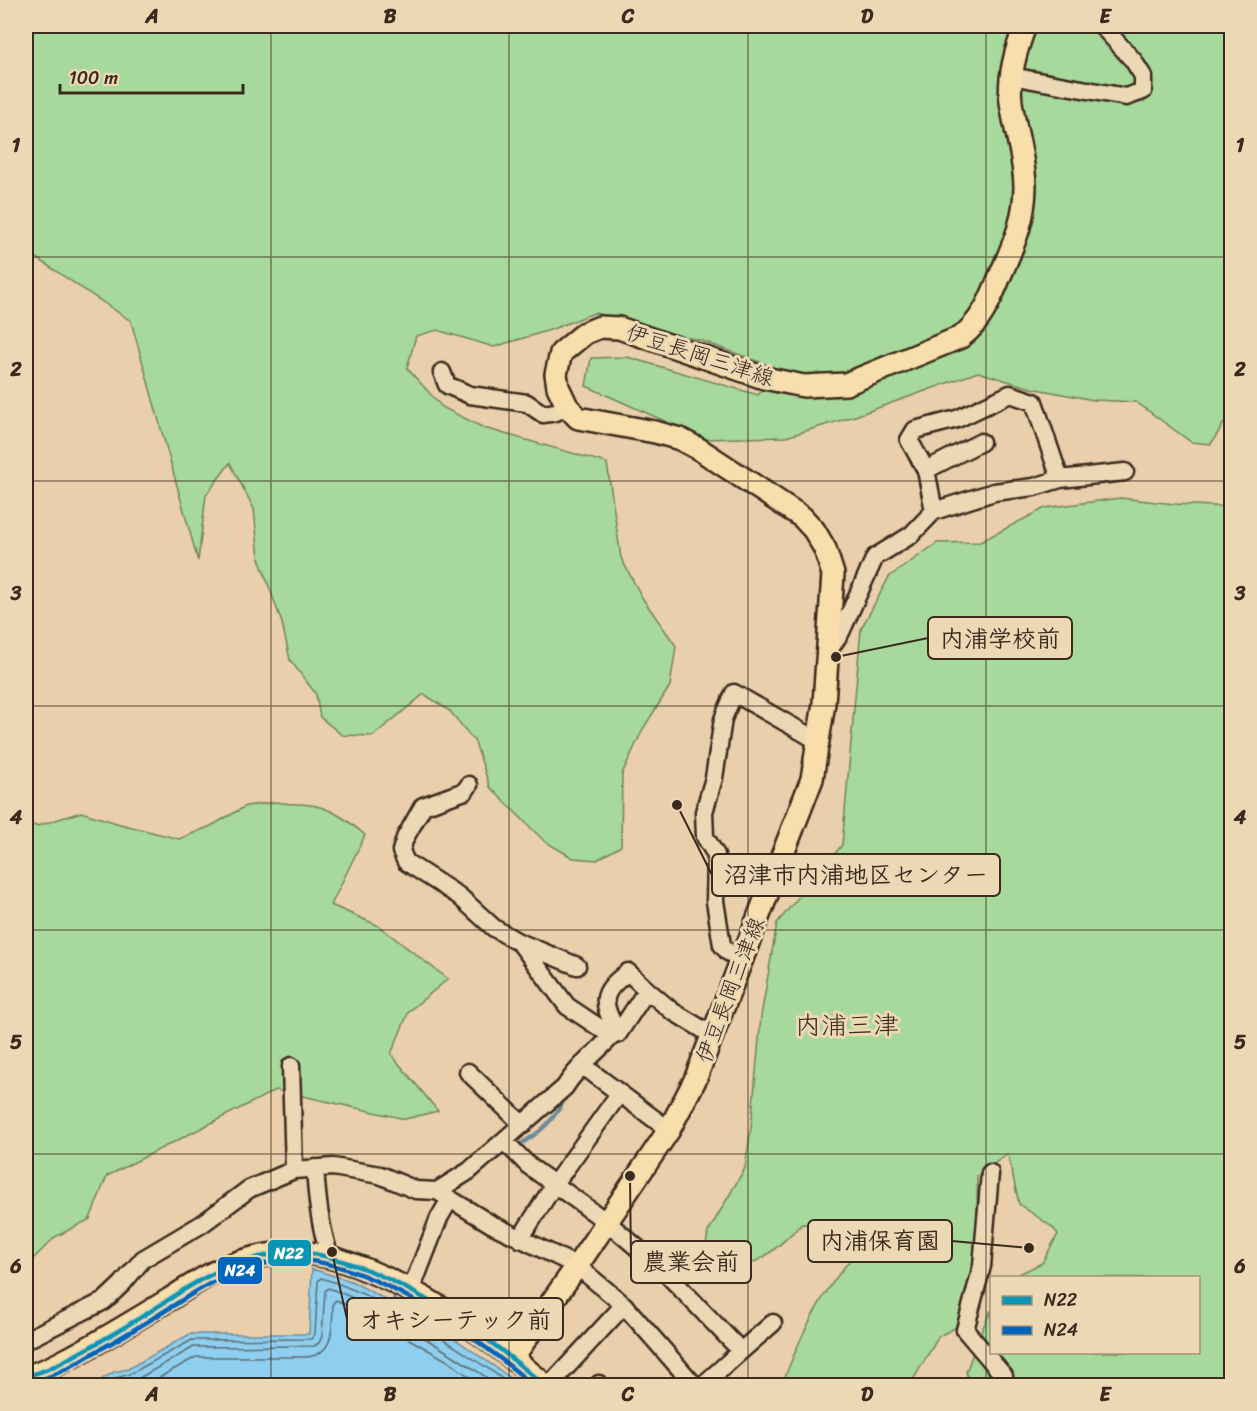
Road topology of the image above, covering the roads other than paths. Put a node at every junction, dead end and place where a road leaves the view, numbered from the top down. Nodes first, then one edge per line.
1 (1025, 26) edge
2 (1102, 26) edge
3 (1011, 76) junction
4 (442, 372) dead end
5 (567, 406) junction
6 (981, 442) dead end
7 (926, 470) junction
8 (1125, 472) dead end
9 (1060, 479) junction
10 (934, 511) junction
11 (829, 650) junction
12 (818, 741) junction
13 (469, 785) dead end
14 (520, 943) junction
15 (742, 959) junction
16 (577, 966) dead end
17 (647, 990) junction
18 (615, 1035) junction
19 (712, 1035) junction
20 (582, 1065) junction
21 (291, 1066) dead end
22 (468, 1072) dead end
23 (619, 1094) junction
24 (523, 1125) junction
25 (669, 1130) junction
26 (505, 1142) junction
27 (315, 1168) junction
28 (294, 1170) junction
29 (990, 1173) dead end
30 (554, 1185) junction
31 (444, 1195) junction
32 (607, 1222) junction
33 (520, 1239) junction
34 (330, 1257) junction
35 (577, 1266) junction
36 (402, 1286) junction
37 (624, 1305) junction
38 (773, 1323) dead end
39 (26, 1340) edge
40 (741, 1351) junction
41 (513, 1357) junction
42 (26, 1376) edge
43 (548, 1386) edge
44 (695, 1386) edge
45 (702, 1386) edge
46 (1001, 1386) edge

1 - 3 main road, 伊豆長岡三津線
2 - 3 street
3 - 5 main road, 伊豆長岡三津線
4 - 5 street
5 - 11 main road, 伊豆長岡三津線
6 - 7 street
7 - 9 street
7 - 10 street
8 - 9 street
9 - 10 street
10 - 11 street
11 - 12 main road, 伊豆長岡三津線
12 - 15 main road, 伊豆長岡三津線
12 - 15 street
13 - 14 street
14 - 16 street
14 - 18 street
15 - 19 main road, 伊豆長岡三津線
17 - 18 street
17 - 18 street
17 - 19 street
18 - 20 street
19 - 25 main road, 伊豆長岡三津線
20 - 23 street
20 - 24 street
21 - 28 street
22 - 24 street
23 - 25 street
23 - 30 street
24 - 26 street
25 - 32 main road, 伊豆長岡三津線
26 - 30 street
26 - 31 street
27 - 28 street
27 - 31 street
27 - 34 street
28 - 39 street
29 - 46 street
30 - 32 street
30 - 33 street
31 - 33 street
31 - 36 street
32 - 35 main road, 伊豆長岡三津線
32 - 40 street
33 - 35 street
34 - 36 main road
34 - 42 main road
35 - 37 street
35 - 41 main road, 伊豆長岡三津線
36 - 41 main road
37 - 43 street
37 - 44 street
38 - 40 street
40 - 45 street
41 - 43 main road

